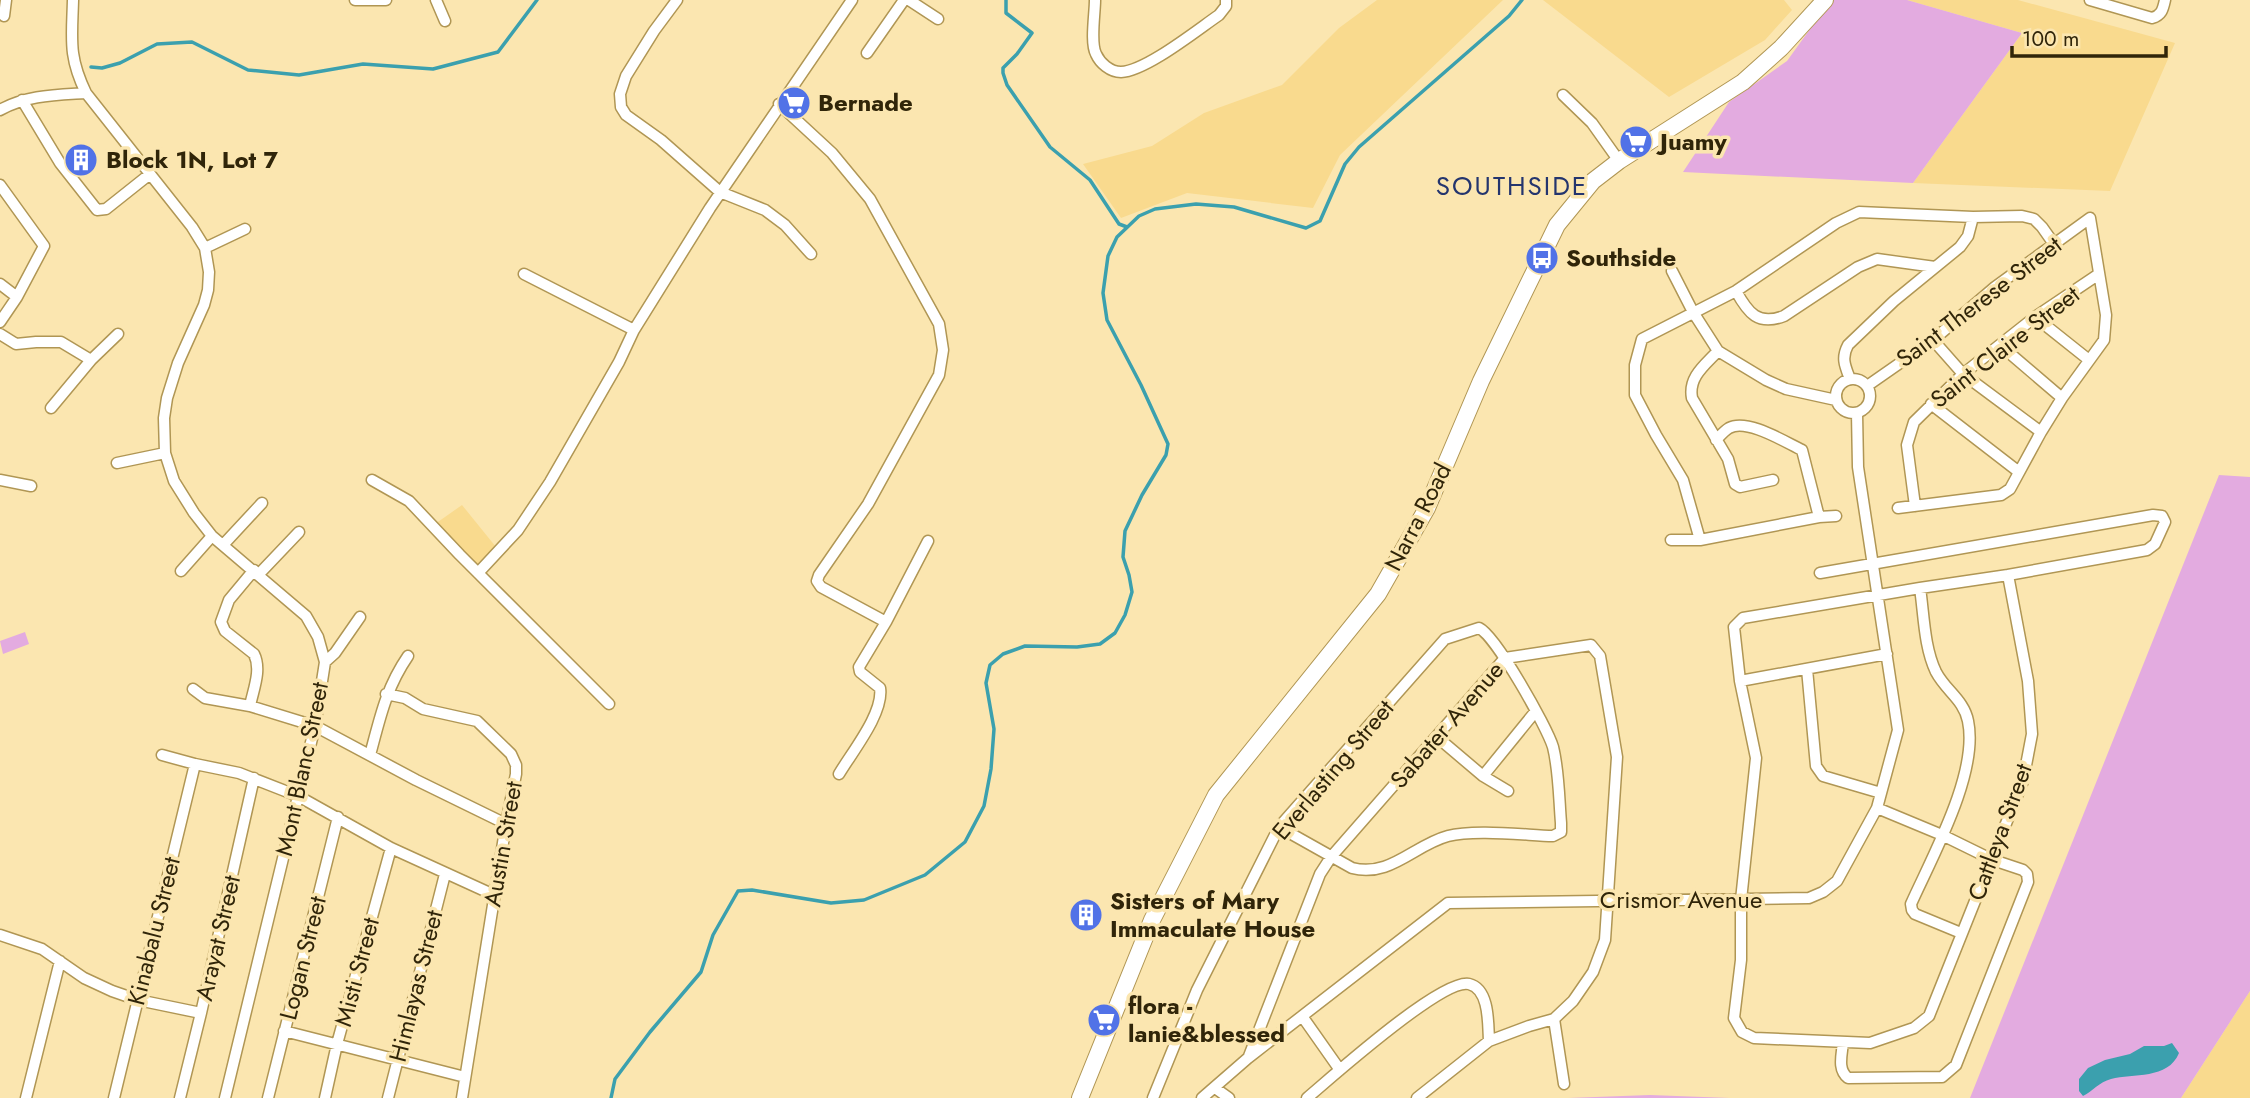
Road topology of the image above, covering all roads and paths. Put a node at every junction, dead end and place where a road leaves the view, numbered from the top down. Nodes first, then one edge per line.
1 (6, 0) edge
2 (73, 0) edge
3 (355, 0) edge
4 (386, 0) edge
5 (436, 0) edge
6 (677, 0) edge
7 (852, 0) edge
8 (906, 0) edge
9 (1095, 0) edge
10 (1226, 0) edge
11 (1825, 0) edge
12 (2090, 0) edge
13 (2165, 0) edge
14 (2119, 4) edge
15 (4, 16) dead end
16 (938, 19) dead end
17 (445, 21) dead end
18 (867, 53) dead end
19 (86, 93) junction
20 (1563, 95) dead end
21 (22, 100) junction
22 (779, 104) junction
23 (0, 110) edge
24 (1619, 161) junction
25 (150, 174) junction
26 (0, 185) edge
27 (720, 192) junction
28 (1973, 217) junction
29 (245, 229) dead end
30 (2054, 244) junction
31 (205, 248) junction
32 (811, 254) dead end
33 (1935, 267) junction
34 (1672, 271) dead end
35 (524, 274) dead end
36 (2099, 274) junction
37 (0, 285) edge
38 (1735, 291) junction
39 (17, 297) junction
40 (1693, 312) junction
41 (2035, 317) junction
42 (1777, 319) junction
43 (0, 322) edge
44 (1784, 329) dead end
45 (634, 330) junction
46 (0, 334) edge
47 (118, 334) dead end
48 (1933, 340) junction
49 (2000, 345) junction
50 (1718, 351) junction
51 (92, 360) junction
52 (2089, 360) junction
53 (1963, 374) junction
54 (1850, 379) junction
55 (1867, 386) junction
56 (2062, 398) junction
57 (1836, 400) junction
58 (1931, 404) junction
59 (51, 408) dead end
60 (1857, 413) junction
61 (2041, 432) junction
62 (1716, 440) junction
63 (165, 453) junction
64 (117, 463) dead end
65 (2019, 472) junction
66 (0, 480) edge
67 (372, 480) dead end
68 (1773, 480) dead end
69 (31, 486) dead end
70 (262, 503) dead end
71 (1915, 506) junction
72 (1898, 508) dead end
73 (1836, 516) dead end
74 (1819, 517) junction
75 (299, 532) dead end
76 (212, 536) junction
77 (1700, 540) junction
78 (928, 541) dead end
79 (1671, 541) dead end
80 (223, 545) junction
81 (1873, 564) junction
82 (181, 571) dead end
83 (256, 572) junction
84 (478, 573) junction
85 (1820, 573) dead end
86 (2008, 575) junction
87 (1920, 588) junction
88 (1877, 595) junction
89 (360, 617) dead end
90 (886, 622) junction
91 (1887, 654) junction
92 (408, 656) dead end
93 (1505, 658) junction
94 (325, 662) junction
95 (1807, 669) junction
96 (1740, 681) junction
97 (193, 689) dead end
98 (386, 694) junction
99 (609, 704) dead end
100 (250, 706) junction
101 (1535, 712) junction
102 (315, 726) junction
103 (1437, 737) junction
104 (162, 755) dead end
105 (370, 755) junction
106 (195, 764) junction
107 (839, 774) dead end
108 (1483, 776) junction
109 (254, 778) junction
110 (1508, 791) dead end
111 (1881, 793) junction
112 (298, 796) junction
113 (1877, 808) junction
114 (338, 817) junction
115 (506, 824) junction
116 (1279, 827) junction
117 (1942, 835) junction
118 (391, 848) junction
119 (1331, 857) junction
120 (1993, 860) junction
121 (445, 874) junction
122 (494, 895) junction
123 (1608, 900) junction
124 (1741, 900) junction
125 (1961, 933) junction
126 (0, 935) edge
127 (60, 961) junction
128 (138, 1000) junction
129 (201, 1013) junction
130 (1302, 1016) junction
131 (1555, 1019) junction
132 (284, 1031) junction
133 (1489, 1041) junction
134 (1843, 1042) junction
135 (337, 1044) junction
136 (1248, 1058) junction
137 (397, 1061) junction
138 (1340, 1070) junction
139 (465, 1077) junction
140 (1564, 1084) dead end
141 (1215, 1088) junction
142 (26, 1098) edge
143 (114, 1098) edge
144 (180, 1098) edge
145 (225, 1098) edge
146 (268, 1098) edge
147 (325, 1098) edge
148 (388, 1098) edge
149 (462, 1098) edge
150 (1080, 1098) edge
151 (1153, 1098) edge
152 (1202, 1098) edge
153 (1229, 1098) edge
154 (1307, 1098) edge
155 (1417, 1098) edge

1 - 15 street
2 - 19 street, Mont Blanc Street
3 - 4 street
5 - 17 street
6 - 27 street
7 - 22 street
8 - 16 street
8 - 18 street
9 - 10 street
11 - 24 street, Narra Road
12 - 14 street
13 - 14 street
19 - 21 street
19 - 25 street, Mont Blanc Street
20 - 24 street
21 - 23 street
21 - 25 street
22 - 27 street
22 - 90 street
24 - 150 street, Narra Road
25 - 31 street, Mont Blanc Street
26 - 39 street
27 - 32 street
27 - 45 street
28 - 30 street
28 - 33 street
28 - 38 street
29 - 31 street
30 - 36 street, Saint Therese Street
30 - 48 street, Saint Therese Street
31 - 63 street, Mont Blanc Street
33 - 42 street
33 - 54 street
34 - 40 street
35 - 45 street
36 - 41 street, Saint Claire Street
36 - 52 street
37 - 39 street
38 - 40 street
38 - 42 street
39 - 43 street
40 - 50 street
40 - 77 street
41 - 49 street, Saint Claire Street
41 - 52 street
42 - 44 street
45 - 84 street
46 - 51 street
47 - 51 street
48 - 53 street
48 - 55 street, Saint Therese Street
49 - 53 street, Saint Claire Street
49 - 56 street
50 - 57 street
50 - 62 street
51 - 59 street
52 - 56 street
53 - 58 street, Saint Claire Street
53 - 61 street
54 - 55 street
54 - 57 street
55 - 60 street
56 - 61 street
57 - 60 street
58 - 65 street
58 - 71 street, Saint Claire Street
60 - 81 street, Crismor Avenue
61 - 65 street
62 - 68 street
62 - 74 street
63 - 64 street
63 - 76 street, Mont Blanc Street
65 - 71 street
66 - 69 street
67 - 84 street
70 - 80 street
71 - 72 street
73 - 74 street
74 - 77 street
75 - 83 street
76 - 80 street, Mont Blanc Street
76 - 82 street
77 - 79 street
78 - 90 street
80 - 83 street, Mont Blanc Street
81 - 85 street
81 - 86 street
81 - 88 street, Crismor Avenue
83 - 94 street, Mont Blanc Street
83 - 100 street
84 - 99 street
86 - 87 street, Cattleya Street
86 - 120 street, Cattleya Street
87 - 88 street, Cattleya Street
87 - 117 street
88 - 91 street, Crismor Avenue
88 - 96 street, Cattleya Street
89 - 94 street
90 - 107 street
91 - 95 street
91 - 111 street, Crismor Avenue
92 - 98 street
93 - 101 street
93 - 103 street, Sabater Avenue
93 - 116 street, Everlasting Street
93 - 123 street, Sabater Avenue
94 - 102 street, Mont Blanc Street
95 - 96 street
95 - 111 street
96 - 124 street, Cattleya Street
97 - 100 street
98 - 105 street
98 - 115 street, Austin Street
100 - 102 street
101 - 108 street
101 - 119 street
102 - 105 street
102 - 112 street, Mont Blanc Street
103 - 108 street
103 - 119 street, Sabater Avenue
104 - 106 street
105 - 115 street
106 - 109 street
106 - 128 street, Kinabalu Street
108 - 110 street
109 - 112 street
109 - 129 street, Arayat Street
111 - 113 street, Crismor Avenue
112 - 114 street
112 - 145 street, Mont Blanc Street
113 - 117 street
113 - 124 street, Crismor Avenue
114 - 118 street
114 - 132 street, Logan Street
115 - 122 street, Austin Street
116 - 119 street
116 - 151 street, Everlasting Street
117 - 120 street
117 - 125 street
118 - 121 street
118 - 135 street, Misti Street
119 - 136 street, Sabater Avenue
120 - 125 street, Cattleya Street
120 - 134 street
121 - 122 street
121 - 137 street, Himlayas Street
122 - 139 street, Austin Street
123 - 124 street, Crismor Avenue
123 - 130 street, Crismor Avenue
123 - 131 street
124 - 134 street, Cattleya Street
125 - 134 street, Cattleya Street
126 - 127 street
127 - 128 street
127 - 142 street
128 - 129 street
128 - 143 street, Kinabalu Street
129 - 144 street, Arayat Street
130 - 136 street, Crismor Avenue
130 - 138 street
131 - 133 street
131 - 140 street
132 - 135 street
132 - 146 street, Logan Street
133 - 138 street
133 - 155 street
135 - 137 street
135 - 147 street, Misti Street
136 - 141 street, Crismor Avenue
137 - 139 street
137 - 148 street, Himlayas Street
138 - 154 street
139 - 149 street, Austin Street
141 - 152 street, Crismor Avenue
141 - 153 street

